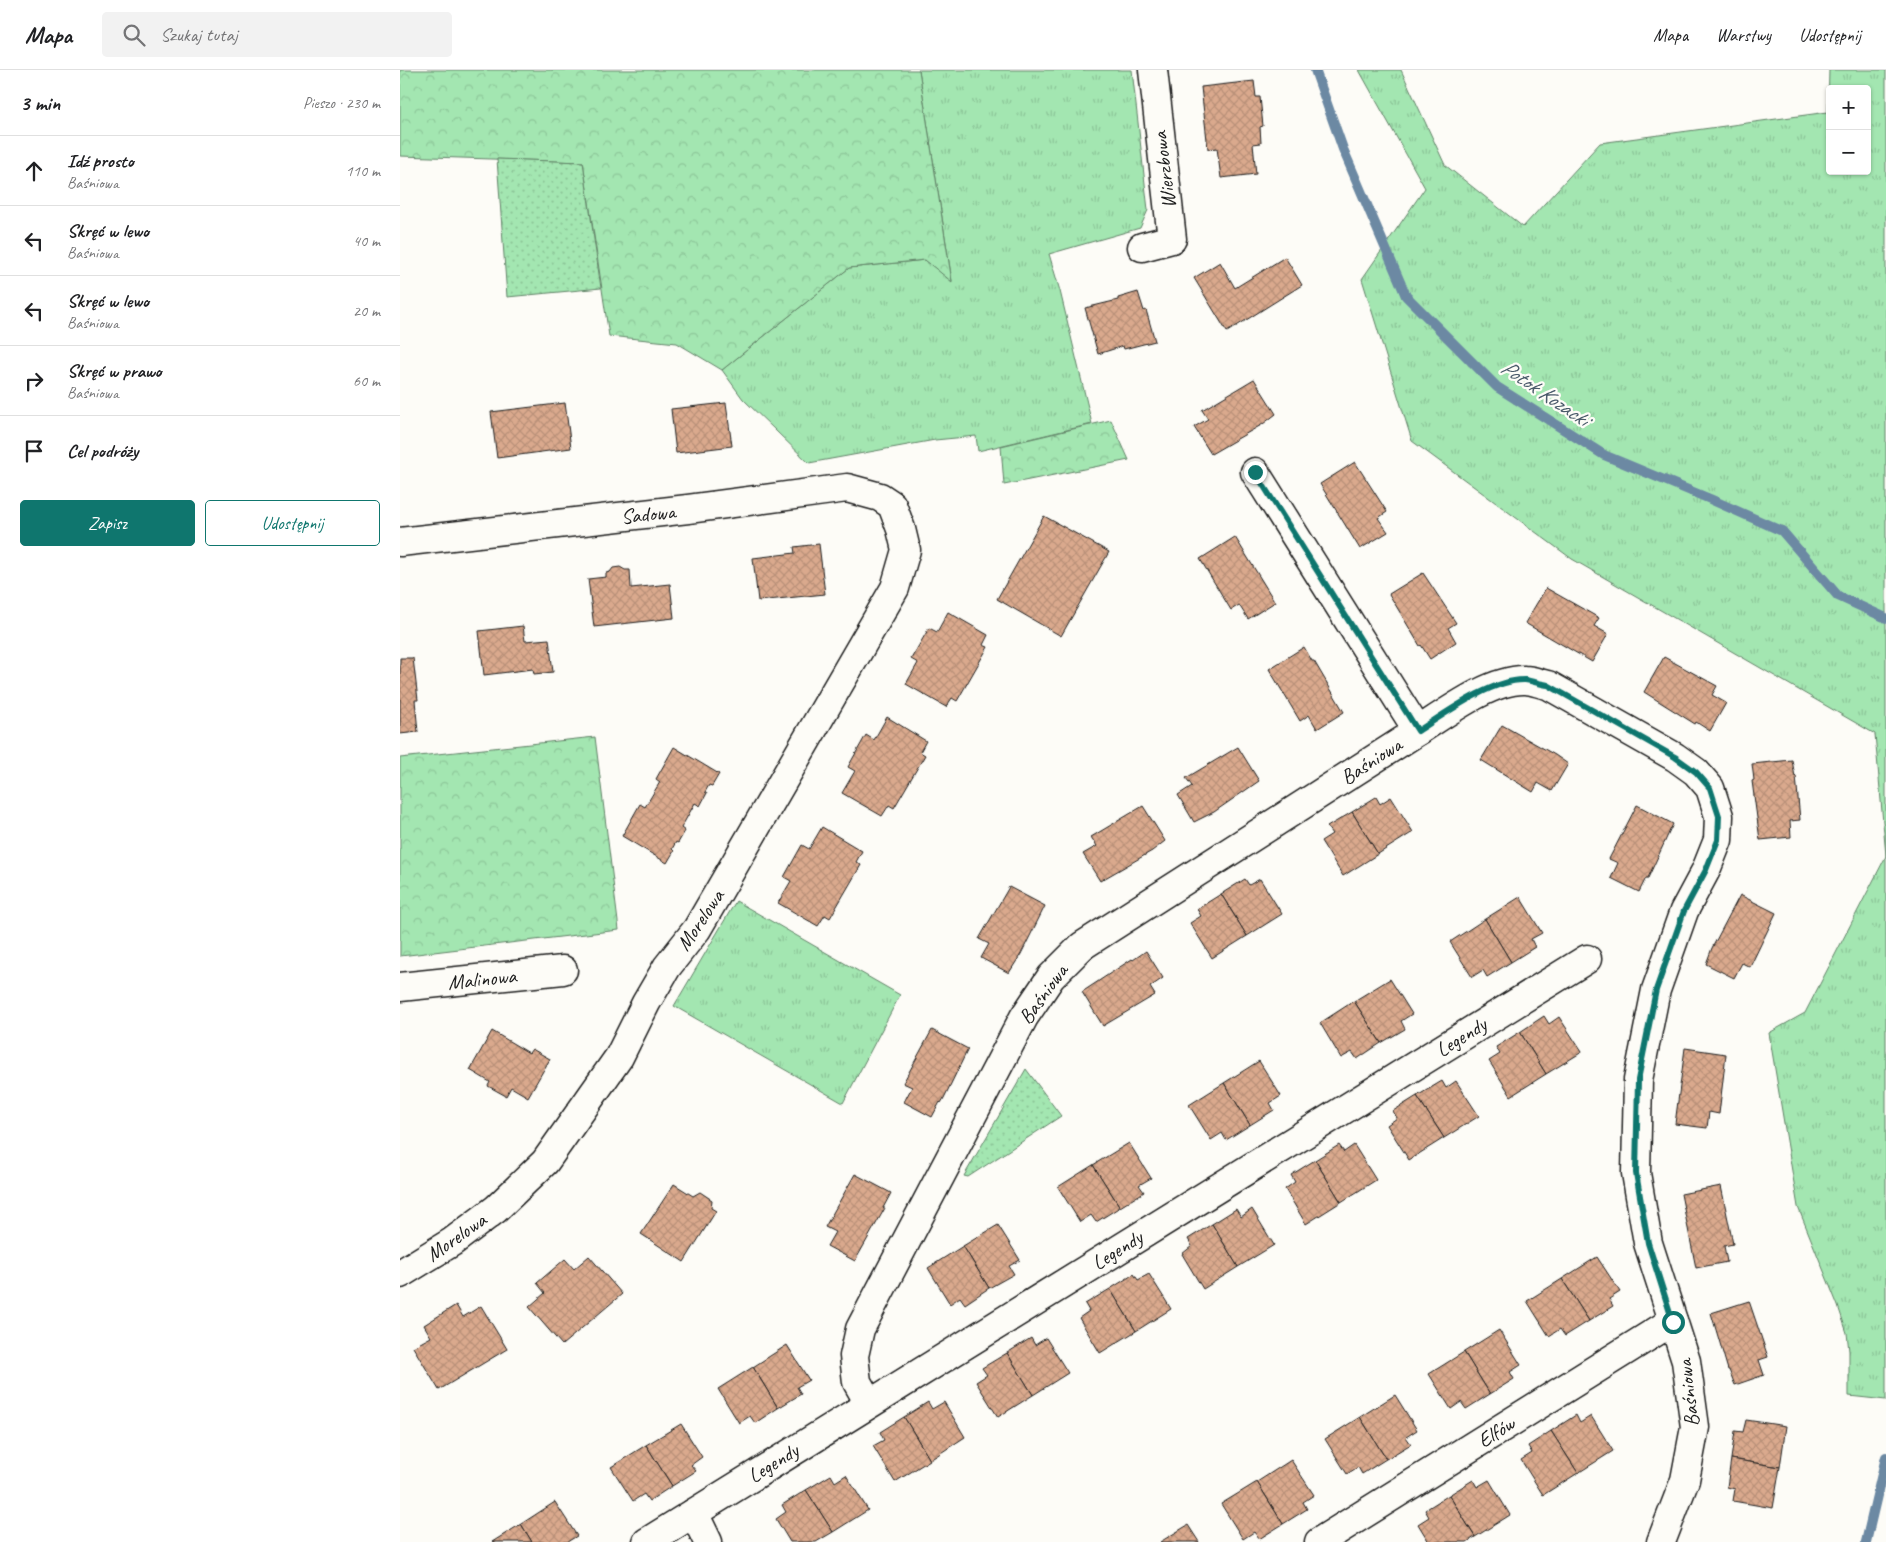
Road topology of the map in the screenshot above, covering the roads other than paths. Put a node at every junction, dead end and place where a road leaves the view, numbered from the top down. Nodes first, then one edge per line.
1 (1153, 70) edge
2 (1142, 247) dead end
3 (1255, 472) dead end
4 (892, 505) joint
5 (400, 542) edge
6 (1418, 731) junction
7 (1587, 959) dead end
8 (563, 970) dead end
9 (400, 987) edge
10 (400, 1274) edge
11 (1673, 1322) junction
12 (869, 1403) junction
13 (694, 1513) junction
14 (647, 1542) edge
15 (708, 1542) edge
16 (1319, 1542) edge
17 (1661, 1542) edge

1 - 2 street, Wierzbowa
3 - 6 street, Baśniowa
4 - 5 street, Sadowa
4 - 10 street, Morelowa
6 - 11 street, Baśniowa
6 - 12 street, Baśniowa
7 - 12 street, Legendy
8 - 9 street, Malinowa
11 - 16 street, Elfów
11 - 17 street, Baśniowa
12 - 13 street, Legendy
13 - 14 street, Legendy
13 - 15 street

